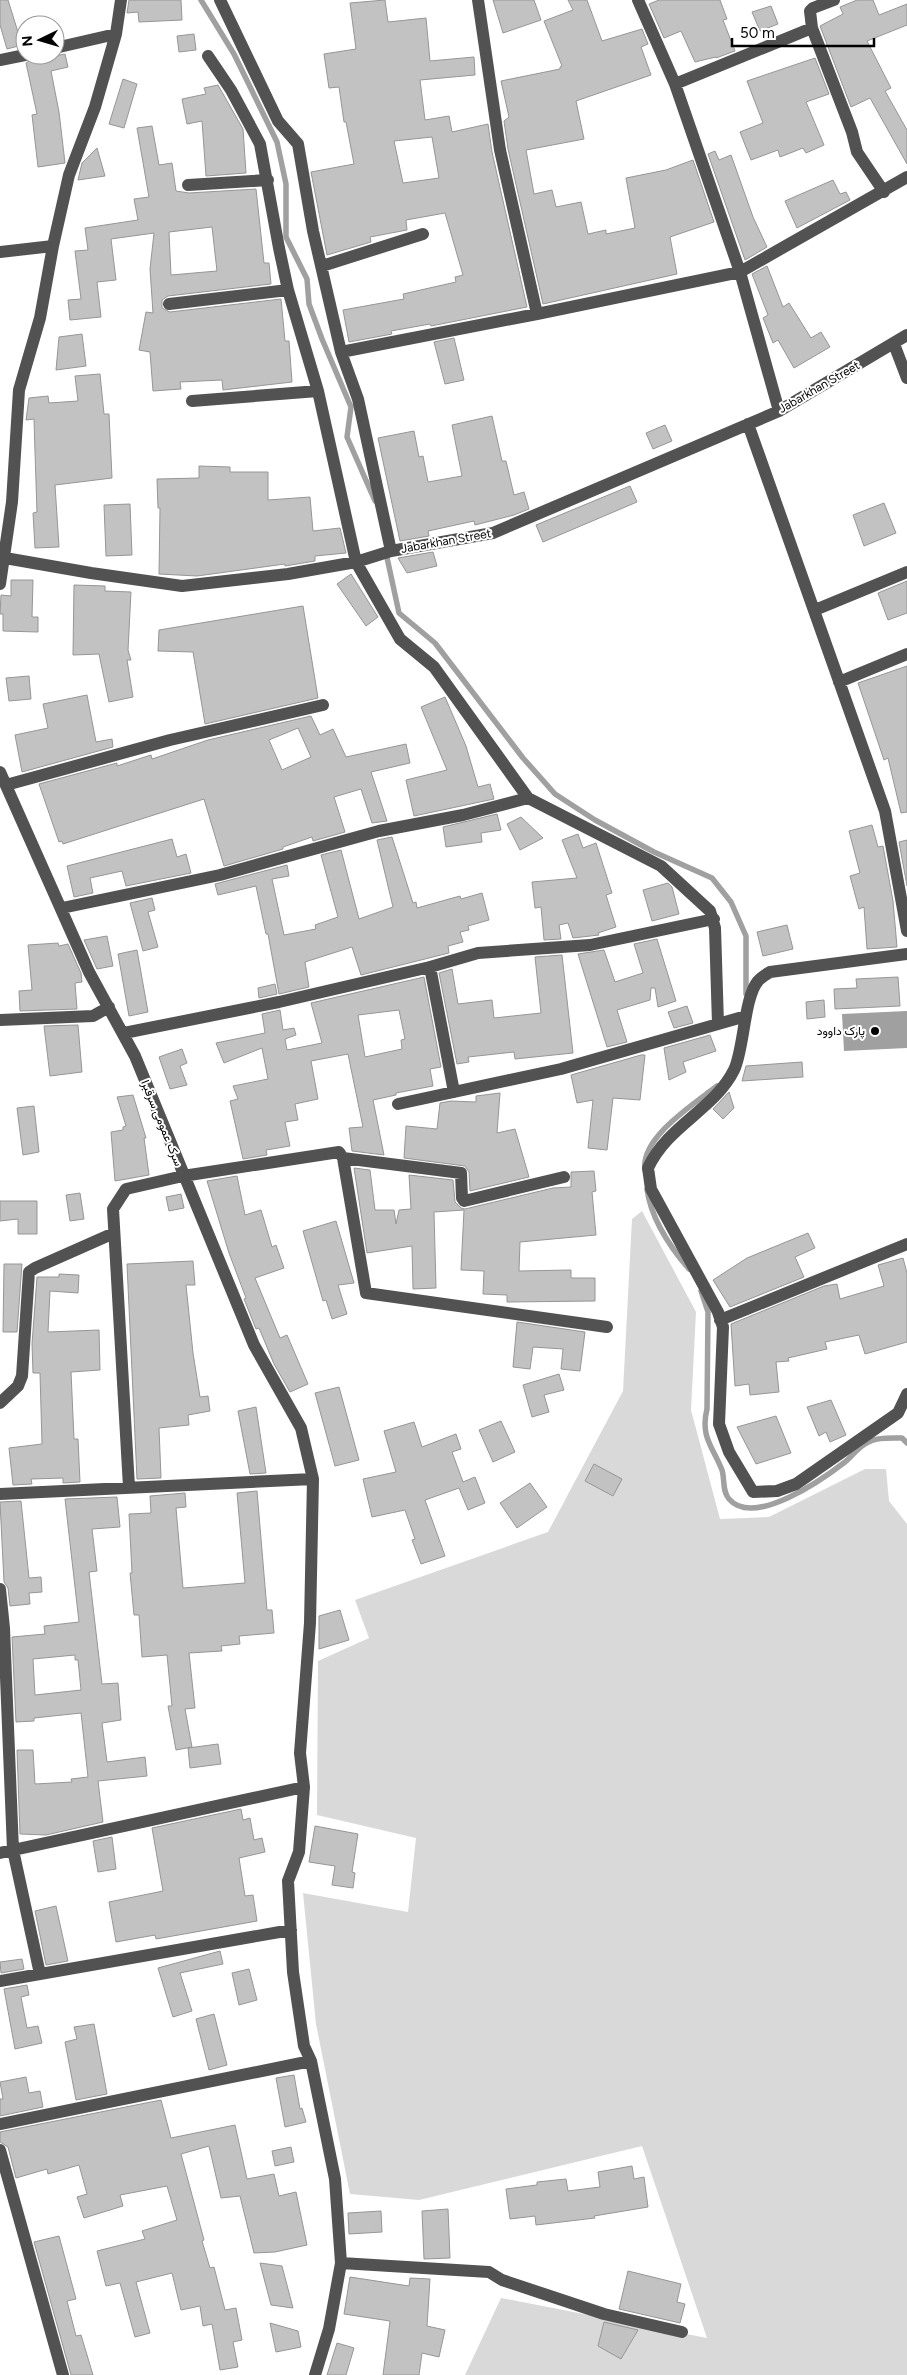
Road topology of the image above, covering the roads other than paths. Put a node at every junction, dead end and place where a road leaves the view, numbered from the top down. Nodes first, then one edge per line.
1 (121, 0) edge
2 (220, 0) edge
3 (478, 0) edge
4 (638, 0) edge
5 (834, 0) edge
6 (812, 28) junction
7 (116, 34) junction
8 (65, 46) edge
9 (15, 56) edge
10 (208, 56) dead end
11 (0, 60) edge
12 (675, 84) junction
13 (907, 177) edge
14 (268, 180) junction
15 (188, 185) dead end
16 (884, 192) junction
17 (423, 234) dead end
18 (53, 246) junction
19 (0, 252) edge
20 (322, 266) junction
21 (740, 272) junction
22 (288, 290) junction
23 (169, 304) dead end
24 (537, 314) junction
25 (907, 335) edge
26 (894, 344) junction
27 (340, 352) junction
28 (907, 378) edge
29 (318, 391) junction
30 (192, 401) dead end
31 (779, 411) junction
32 (748, 424) junction
33 (391, 551) junction
34 (3, 559) edge
35 (356, 562) junction
36 (907, 572) edge
37 (0, 584) edge
38 (815, 610) junction
39 (907, 654) edge
40 (839, 682) junction
41 (323, 705) dead end
42 (0, 772) edge
43 (6, 785) junction
44 (528, 798) junction
45 (62, 908) junction
46 (714, 919) junction
47 (907, 931) edge
48 (907, 954) edge
49 (430, 967) junction
50 (109, 1007) junction
51 (746, 1016) junction
52 (0, 1020) edge
53 (718, 1024) junction
54 (124, 1033) junction
55 (454, 1092) junction
56 (398, 1104) dead end
57 (343, 1158) junction
58 (183, 1176) junction
59 (564, 1178) dead end
60 (114, 1233) junction
61 (907, 1244) edge
62 (720, 1320) junction
63 (607, 1327) dead end
64 (907, 1394) edge
65 (0, 1403) edge
66 (313, 1479) junction
67 (129, 1488) junction
68 (0, 1494) edge
69 (0, 1589) edge
70 (304, 1787) junction
71 (14, 1850) junction
72 (0, 1853) edge
73 (291, 1930) junction
74 (40, 1974) junction
75 (0, 1981) edge
76 (311, 2061) junction
77 (0, 2124) edge
78 (0, 2150) edge
79 (341, 2263) junction
80 (682, 2332) dead end
81 (63, 2375) edge
82 (316, 2375) edge

1 - 7 street
2 - 20 street
3 - 24 street
4 - 12 street
5 - 6 street
6 - 12 street
6 - 16 street
7 - 8 street
7 - 18 street
9 - 11 street
10 - 14 street
12 - 21 street
13 - 16 street
14 - 15 street
14 - 22 street
16 - 21 street
17 - 20 street
18 - 19 street
18 - 34 street
20 - 27 street
21 - 24 street
21 - 31 street
22 - 23 street
22 - 29 street
24 - 27 street
25 - 26 street, Jabarkhan Street
26 - 28 street
26 - 31 street, Jabarkhan Street
27 - 33 street
29 - 30 street
29 - 35 street
31 - 32 street, Jabarkhan Street
32 - 33 street, Jabarkhan Street
32 - 38 street
33 - 35 street, Jabarkhan Street
34 - 35 street, Jabarkhan Street
34 - 37 street
35 - 44 street
36 - 38 street
38 - 40 street
39 - 40 street
40 - 47 street
41 - 43 street
42 - 43 street, سرک عمومی سرقبرا
43 - 45 street, سرک عمومی سرقبرا
44 - 45 street
44 - 46 street
45 - 50 street, سرک عمومی سرقبرا
46 - 49 street
46 - 53 street
48 - 51 street
49 - 54 street
49 - 55 street
50 - 52 street
50 - 54 street, سرک عمومی سرقبرا
51 - 53 street
51 - 62 street
53 - 55 street
54 - 58 street, سرک عمومی سرقبرا
55 - 56 street
57 - 58 street
57 - 59 street
57 - 63 street
58 - 60 street
58 - 66 street, سرک عمومی سرقبرا
60 - 65 street
60 - 67 street
61 - 62 street
62 - 64 street
66 - 67 street
66 - 70 street, سرک عمومی سرقبرا
67 - 68 street
69 - 71 street
70 - 71 street
70 - 73 street, سرک عمومی سرقبرا
71 - 72 street
71 - 74 street
73 - 74 street
73 - 76 street, سرک عمومی سرقبرا
74 - 75 street
76 - 77 street
76 - 79 street, سرک عمومی سرقبرا
78 - 81 street
79 - 80 street
79 - 82 street, سرک عمومی سرقبرا

